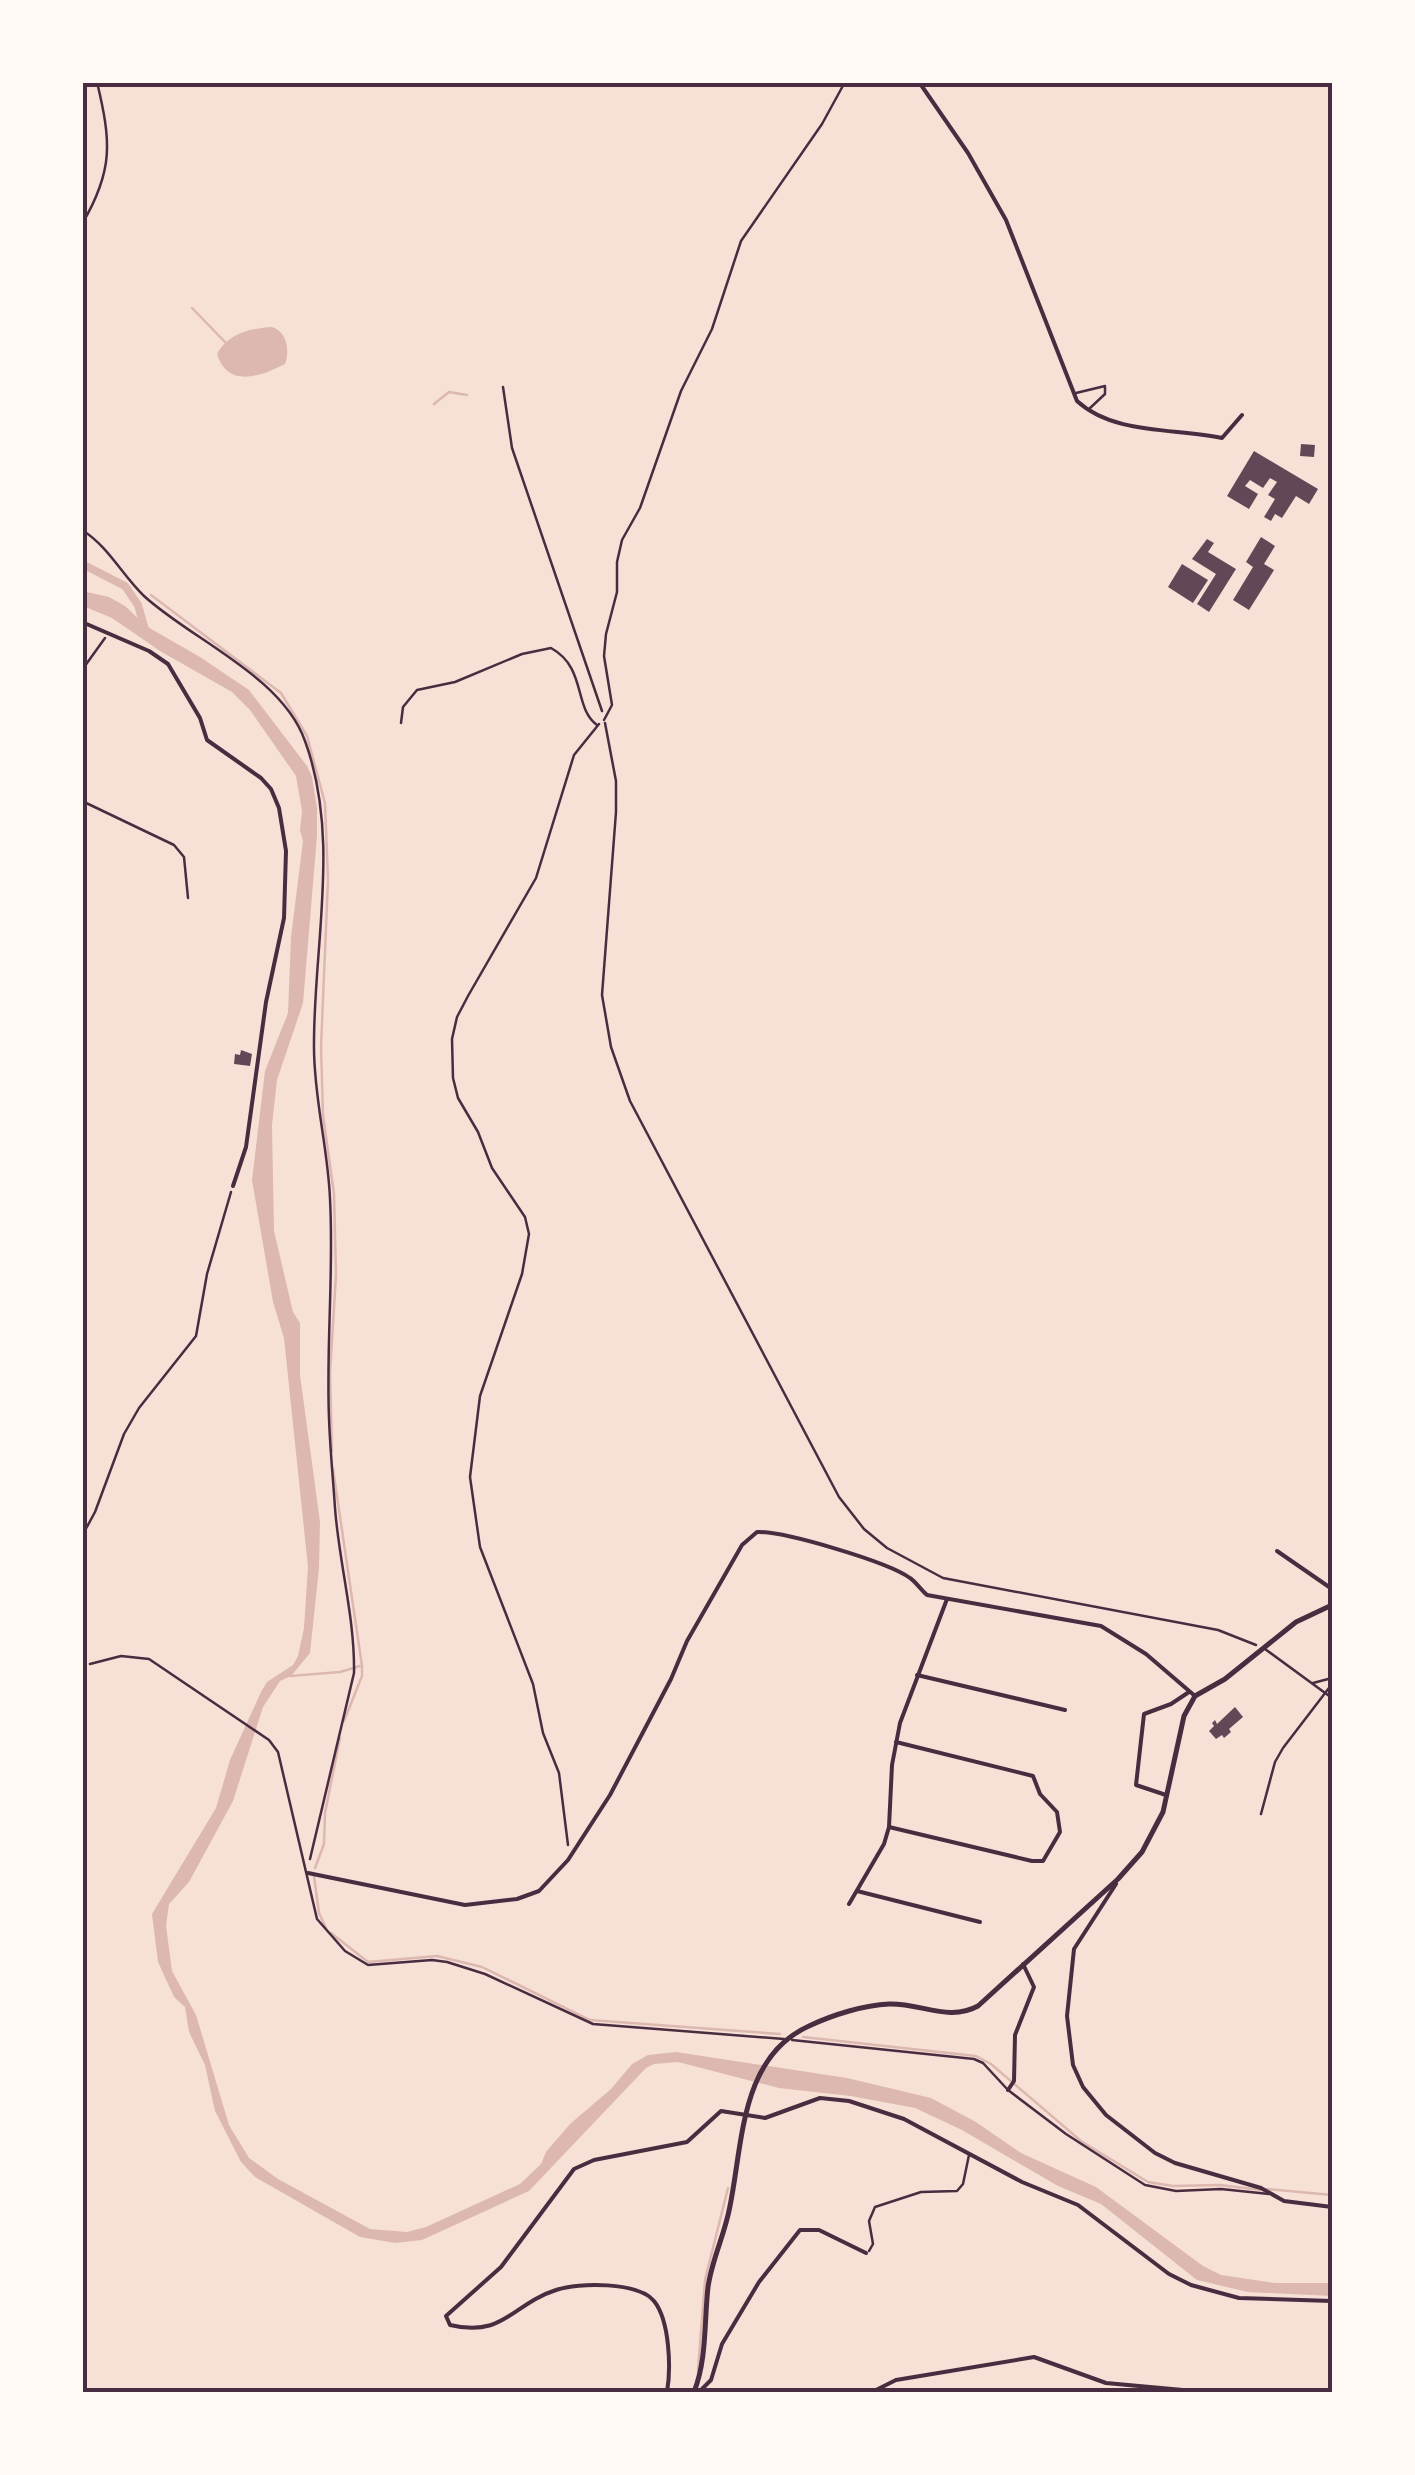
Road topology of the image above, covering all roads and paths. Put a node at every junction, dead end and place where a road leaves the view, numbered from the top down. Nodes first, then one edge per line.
1 (97, 82) edge
2 (845, 82) edge
3 (919, 82) edge
4 (82, 224) edge
5 (504, 388) dead end
6 (1073, 394) junction
7 (1088, 410) junction
8 (1242, 415) dead end
9 (82, 530) edge
10 (82, 622) edge
11 (108, 632) junction
12 (82, 670) edge
13 (604, 720) junction
14 (402, 723) dead end
15 (598, 725) junction
16 (82, 801) edge
17 (188, 898) dead end
18 (233, 1186) joint
19 (82, 1536) edge
20 (1277, 1550) dead end
21 (1332, 1589) edge
22 (947, 1600) junction
23 (1332, 1606) edge
24 (1262, 1648) junction
25 (90, 1664) dead end
26 (917, 1675) junction
27 (1332, 1678) edge
28 (1311, 1683) junction
29 (1332, 1684) edge
30 (1192, 1694) junction
31 (1326, 1694) junction
32 (1332, 1698) edge
33 (1065, 1710) dead end
34 (896, 1742) junction
35 (1166, 1794) junction
36 (1260, 1814) dead end
37 (890, 1827) junction
38 (573, 1852) junction
39 (305, 1864) junction
40 (308, 1872) junction
41 (1118, 1879) junction
42 (858, 1892) junction
43 (849, 1904) dead end
44 (980, 1922) dead end
45 (1023, 1964) junction
46 (784, 2042) junction
47 (1010, 2087) junction
48 (747, 2110) junction
49 (970, 2153) junction
50 (1270, 2194) junction
51 (1332, 2207) edge
52 (866, 2253) joint
53 (1332, 2301) edge
54 (667, 2392) edge
55 (694, 2392) edge
56 (872, 2392) edge
57 (1205, 2392) edge

1 - 4 lane
2 - 13 lane
3 - 6 street
5 - 13 path
6 - 7 street
6 - 7 lane
7 - 8 street
9 - 39 path
10 - 11 street
11 - 12 path
11 - 18 street
13 - 15 path
13 - 24 path
14 - 15 path
15 - 38 path
16 - 17 path
18 - 19 path
20 - 21 street
22 - 26 street
22 - 30 street
22 - 38 street
23 - 24 street
24 - 28 lane
24 - 30 street
25 - 39 lane
26 - 33 street
26 - 34 street
27 - 28 lane
28 - 31 lane
29 - 31 lane
30 - 35 street
30 - 35 street
31 - 32 lane
31 - 36 lane
34 - 37 street
34 - 37 street
35 - 41 street
37 - 42 street
38 - 40 street
39 - 40 lane
40 - 46 lane
41 - 45 street
41 - 50 street
42 - 43 street
42 - 44 street
45 - 46 street
45 - 47 street
46 - 47 lane
46 - 48 street
47 - 50 lane
48 - 49 street
48 - 54 street
48 - 55 street
49 - 52 lane
49 - 53 street
50 - 51 street
52 - 55 street
56 - 57 street

